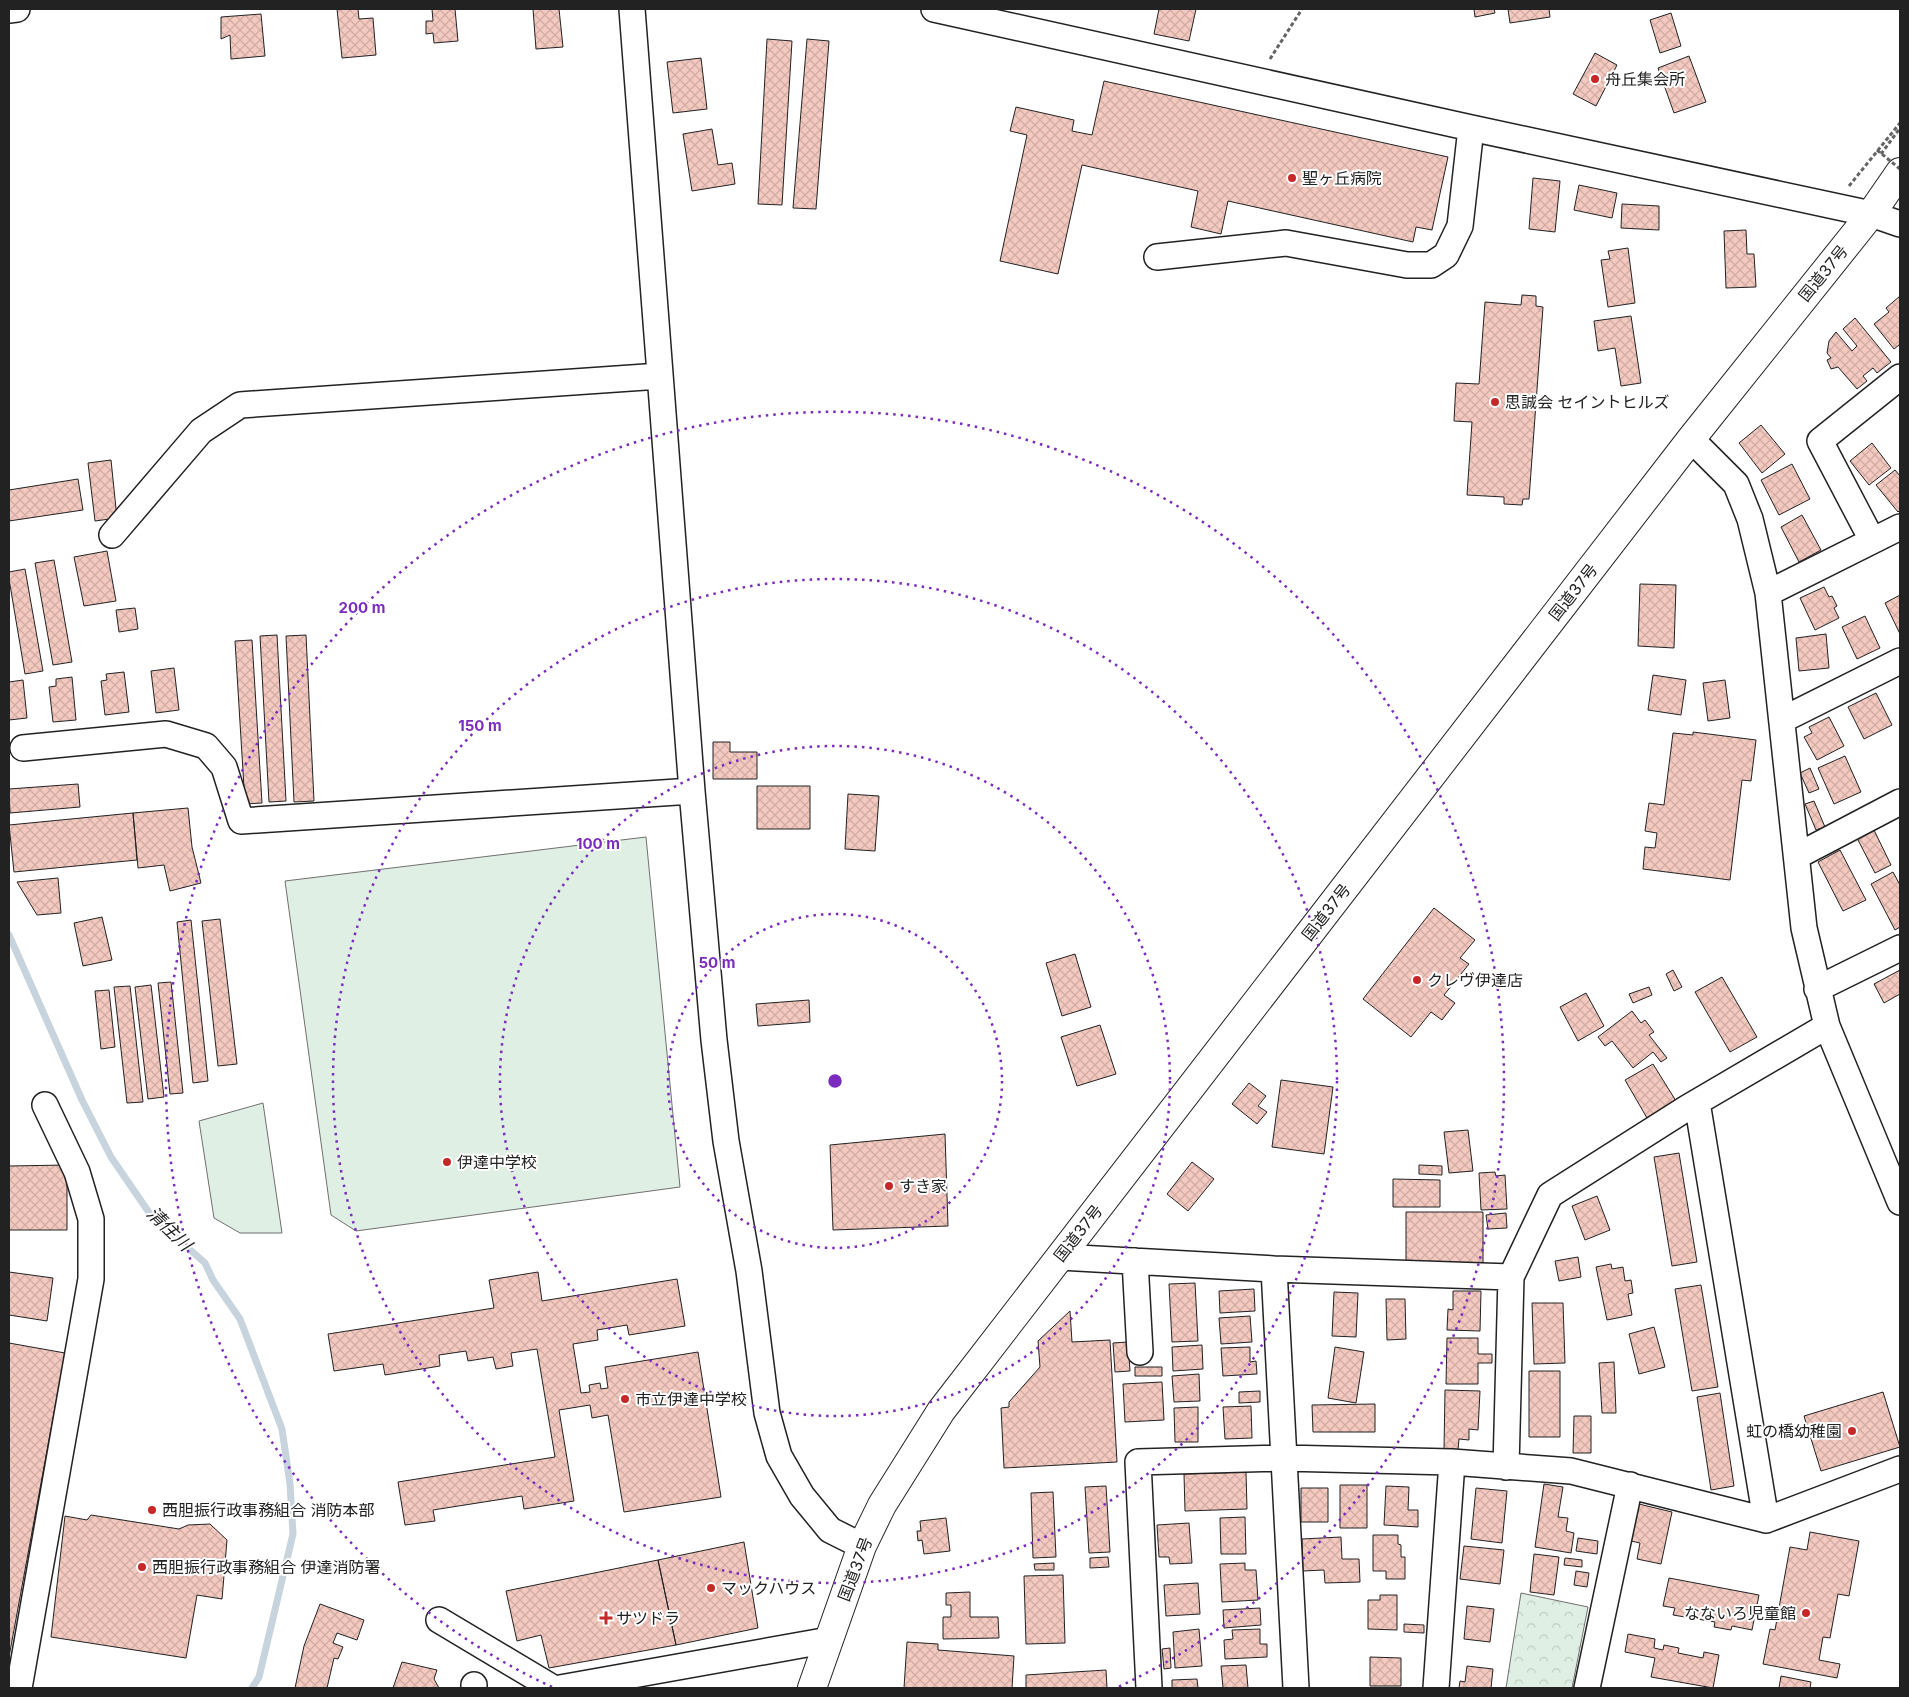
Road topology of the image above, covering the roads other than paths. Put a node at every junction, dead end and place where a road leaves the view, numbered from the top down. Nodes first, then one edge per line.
1 (17, 9) edge
2 (632, 9) edge
3 (934, 9) edge
4 (9, 10) edge
5 (1471, 128) junction
6 (1900, 170) edge
7 (1871, 214) junction
8 (1900, 224) edge
9 (1157, 257) dead end
10 (660, 376) junction
11 (1900, 377) edge
12 (1691, 439) junction
13 (1900, 527) edge
14 (112, 535) dead end
15 (1872, 540) junction
16 (1768, 593) junction
17 (1900, 661) edge
18 (1782, 720) junction
19 (23, 748) dead end
20 (692, 791) junction
21 (1900, 802) edge
22 (1797, 856) junction
23 (1900, 948) edge
24 (1817, 989) junction
25 (1827, 1026) junction
26 (1697, 1102) junction
27 (45, 1105) dead end
28 (1900, 1202) edge
29 (1060, 1257) junction
30 (1135, 1261) junction
31 (1274, 1269) junction
32 (1512, 1277) junction
33 (1140, 1352) dead end
34 (1283, 1458) junction
35 (1452, 1462) junction
36 (1506, 1467) junction
37 (1900, 1469) edge
38 (1630, 1485) junction
39 (1766, 1520) junction
40 (862, 1546) junction
41 (440, 1620) dead end
42 (829, 1640) junction
43 (19, 1688) edge
44 (553, 1688) edge
45 (560, 1688) edge
46 (812, 1688) edge
47 (1148, 1688) edge
48 (1296, 1688) edge
49 (1436, 1688) edge
50 (1588, 1688) edge

1 - 4 street
2 - 10 street
3 - 5 street
5 - 7 street
5 - 9 street
6 - 7 highway, 国道37号
7 - 8 street
7 - 12 highway, 国道37号
10 - 14 street
10 - 20 street
11 - 15 street
12 - 16 street
12 - 29 highway, 国道37号
13 - 15 street
15 - 16 street
16 - 18 street
17 - 18 street
18 - 22 street
19 - 20 street
20 - 40 street
21 - 22 street
22 - 24 street
23 - 24 street
24 - 25 street
25 - 26 street
25 - 28 street
26 - 32 street
26 - 39 street
27 - 43 street
29 - 30 street
29 - 40 highway, 国道37号
30 - 31 street
30 - 33 street
31 - 32 street
31 - 34 street
32 - 36 street
34 - 35 street
34 - 47 street
34 - 48 street
35 - 36 street
35 - 49 street
36 - 38 street
37 - 39 street
38 - 39 street
38 - 50 street
40 - 42 highway, 国道37号
41 - 44 street
42 - 45 street
42 - 46 highway, 国道37号

